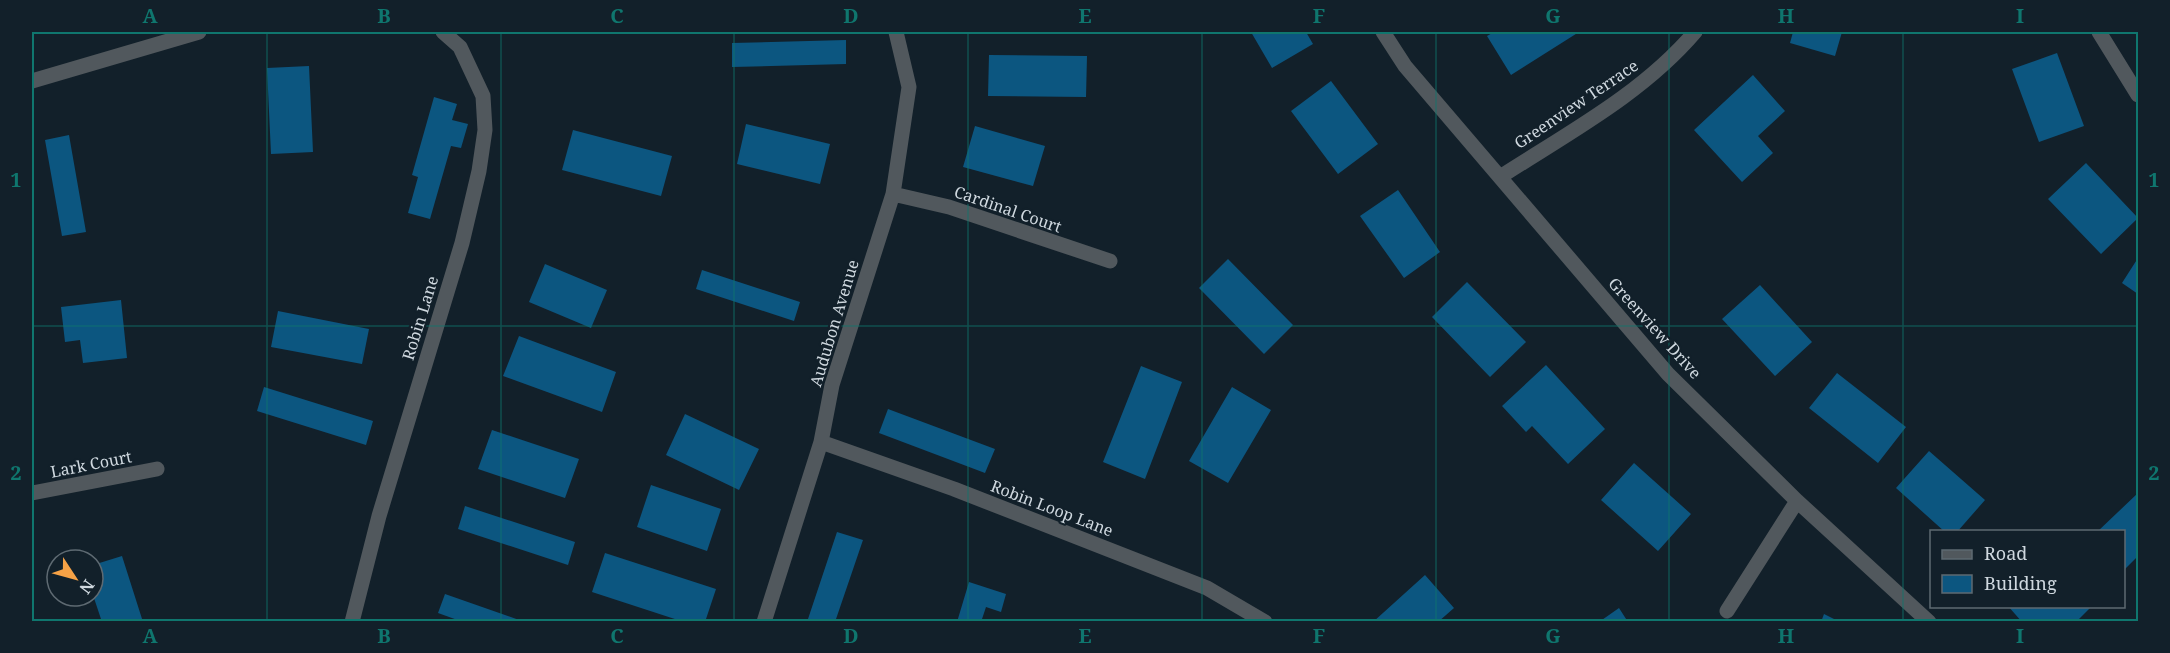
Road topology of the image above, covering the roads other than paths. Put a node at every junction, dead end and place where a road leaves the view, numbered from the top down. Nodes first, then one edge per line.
1 (199, 32) edge
2 (443, 32) edge
3 (896, 32) edge
4 (1383, 32) edge
5 (1695, 32) edge
6 (2099, 32) edge
7 (32, 81) edge
8 (2139, 95) edge
9 (1500, 177) junction
10 (893, 194) junction
11 (1110, 261) dead end
12 (820, 442) junction
13 (157, 469) dead end
14 (32, 493) edge
15 (1797, 501) junction
16 (1726, 611) dead end
17 (352, 621) edge
18 (764, 621) edge
19 (1265, 621) edge
20 (1929, 621) edge

1 - 7 street
2 - 17 street, Robin Lane
3 - 10 street, Audubon Avenue
4 - 9 street, Greenview Drive
5 - 9 street, Greenview Terrace
6 - 8 street
9 - 15 street, Greenview Drive
10 - 11 street, Cardinal Court
10 - 12 street, Audubon Avenue
12 - 18 street, Audubon Avenue
12 - 19 street, Robin Loop Lane
13 - 14 street, Lark Court
15 - 16 street
15 - 20 street, Greenview Drive

